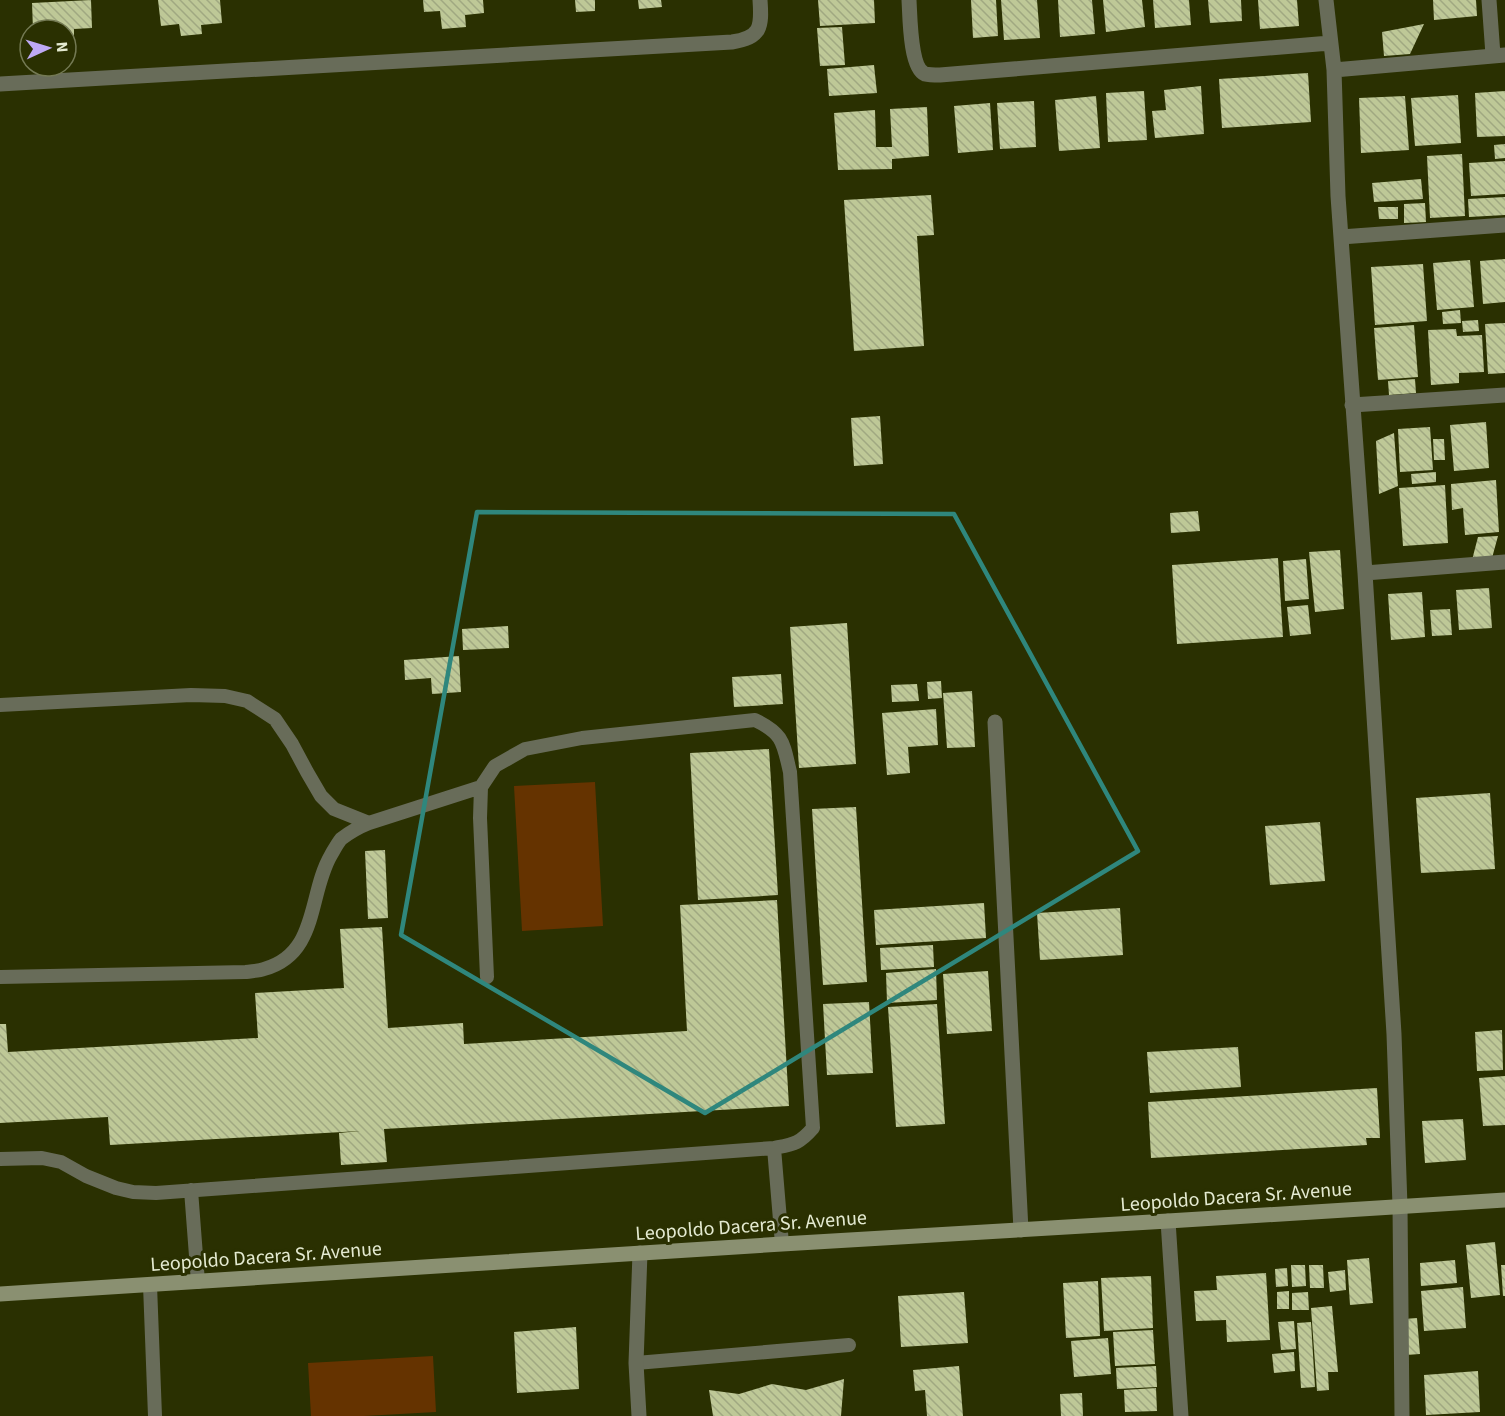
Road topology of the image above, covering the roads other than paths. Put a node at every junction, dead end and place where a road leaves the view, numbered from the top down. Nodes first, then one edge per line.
1 (760, 0) edge
2 (909, 0) edge
3 (1326, 0) edge
4 (1490, 0) edge
5 (1330, 43) junction
6 (1499, 55) edge
7 (1334, 70) junction
8 (0, 84) edge
9 (1505, 225) edge
10 (1341, 237) junction
11 (1505, 394) edge
12 (1353, 405) junction
13 (1505, 562) edge
14 (1365, 573) junction
15 (0, 705) edge
16 (995, 722) dead end
17 (481, 787) junction
18 (369, 823) junction
19 (0, 977) edge
20 (487, 977) dead end
21 (774, 1148) junction
22 (0, 1159) edge
23 (191, 1190) junction
24 (1505, 1200) edge
25 (1400, 1206) junction
26 (1168, 1221) junction
27 (1021, 1230) junction
28 (782, 1244) junction
29 (640, 1253) junction
30 (198, 1282) junction
31 (150, 1285) junction
32 (0, 1294) edge
33 (849, 1345) dead end
34 (636, 1364) junction
35 (155, 1416) edge
36 (639, 1416) edge
37 (1181, 1416) edge
38 (1402, 1416) edge

1 - 8 street
2 - 5 street
3 - 5 street
4 - 6 street
5 - 7 street
6 - 7 street
7 - 10 street
9 - 10 street
10 - 12 street
11 - 12 street
12 - 14 street
13 - 14 street
14 - 25 street
15 - 18 lane
16 - 27 street
17 - 18 lane
17 - 20 lane
17 - 21 lane
18 - 19 lane
21 - 23 lane
21 - 28 lane
22 - 23 lane
23 - 30 lane
24 - 25 main road, Leopoldo Dacera Sr. Avenue
25 - 26 main road, Leopoldo Dacera Sr. Avenue
25 - 38 street
26 - 27 main road, Leopoldo Dacera Sr. Avenue
26 - 37 street
27 - 28 main road, Leopoldo Dacera Sr. Avenue
28 - 29 main road, Leopoldo Dacera Sr. Avenue
29 - 30 main road, Leopoldo Dacera Sr. Avenue
29 - 34 street
30 - 31 main road, Leopoldo Dacera Sr. Avenue
31 - 32 main road, Leopoldo Dacera Sr. Avenue
31 - 35 lane
33 - 34 lane
34 - 36 street

